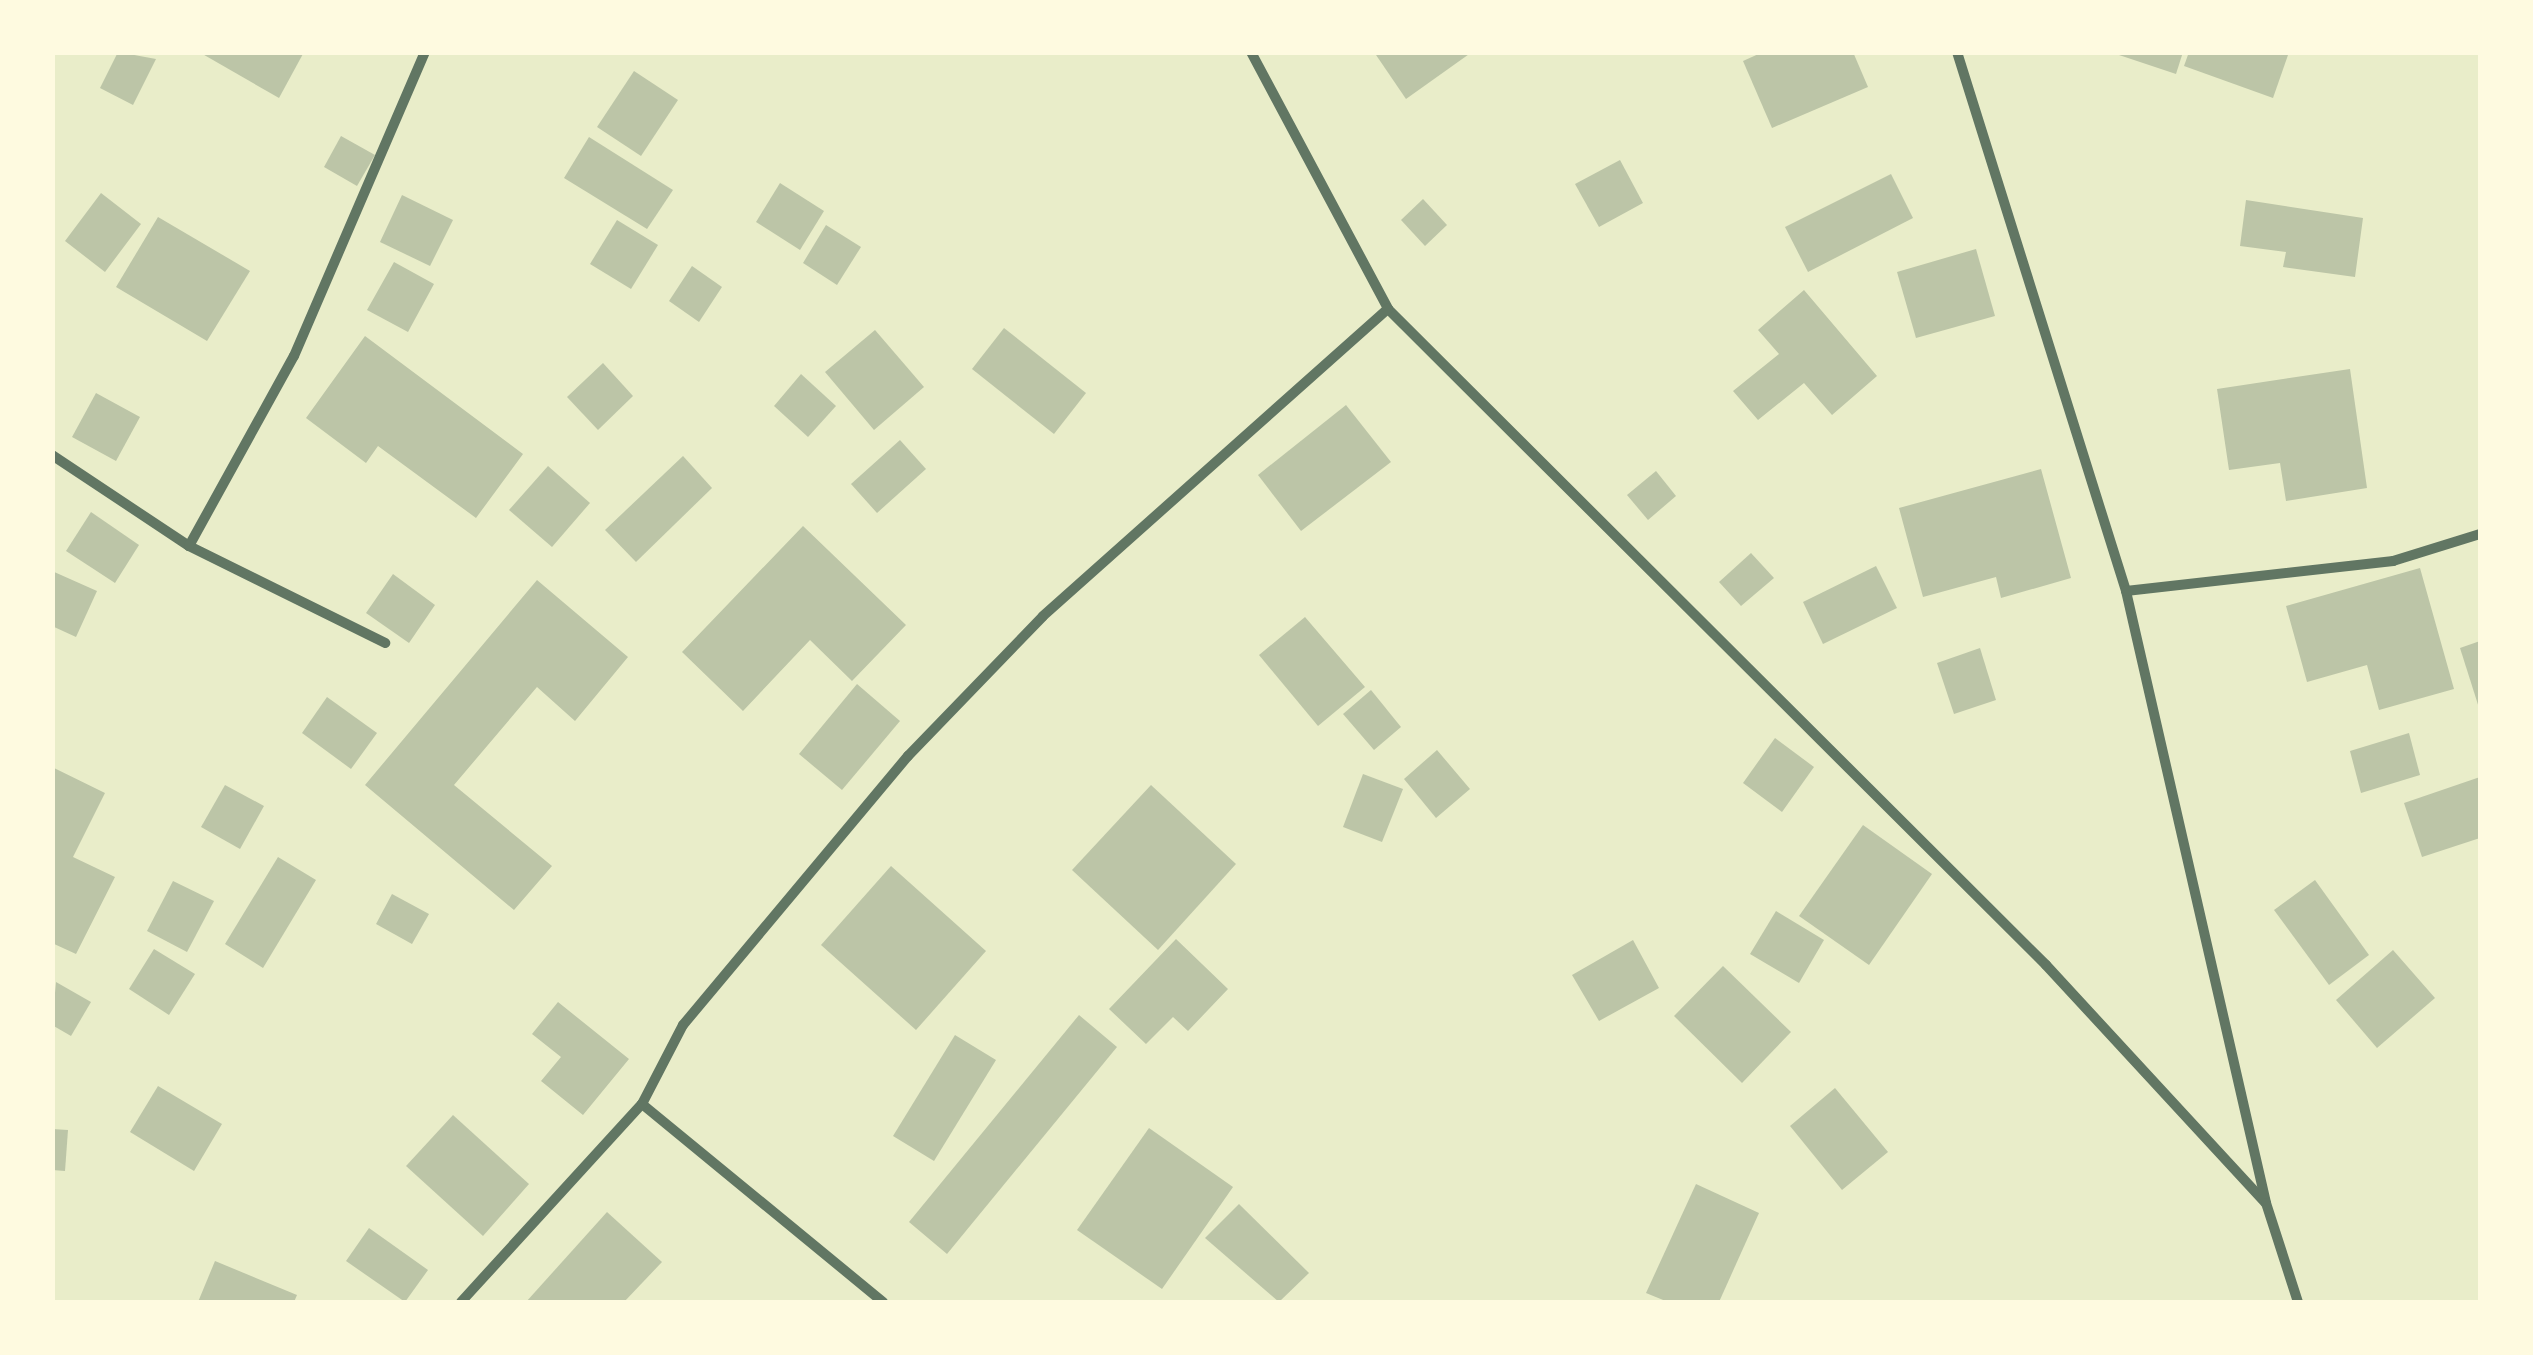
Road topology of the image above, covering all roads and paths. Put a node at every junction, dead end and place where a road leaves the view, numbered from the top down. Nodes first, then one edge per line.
1 (424, 52) edge
2 (1251, 52) edge
3 (1957, 52) edge
4 (1388, 309) junction
5 (52, 456) edge
6 (2480, 534) edge
7 (189, 546) junction
8 (2126, 590) junction
9 (384, 644) dead end
10 (642, 1104) junction
11 (2266, 1203) junction
12 (461, 1302) edge
13 (883, 1302) edge
14 (2298, 1302) edge

1 - 7 street
2 - 4 street
3 - 8 street
4 - 10 street
4 - 11 street
5 - 7 street
6 - 8 street
7 - 9 street
8 - 11 street
10 - 12 street
10 - 13 street
11 - 14 street

